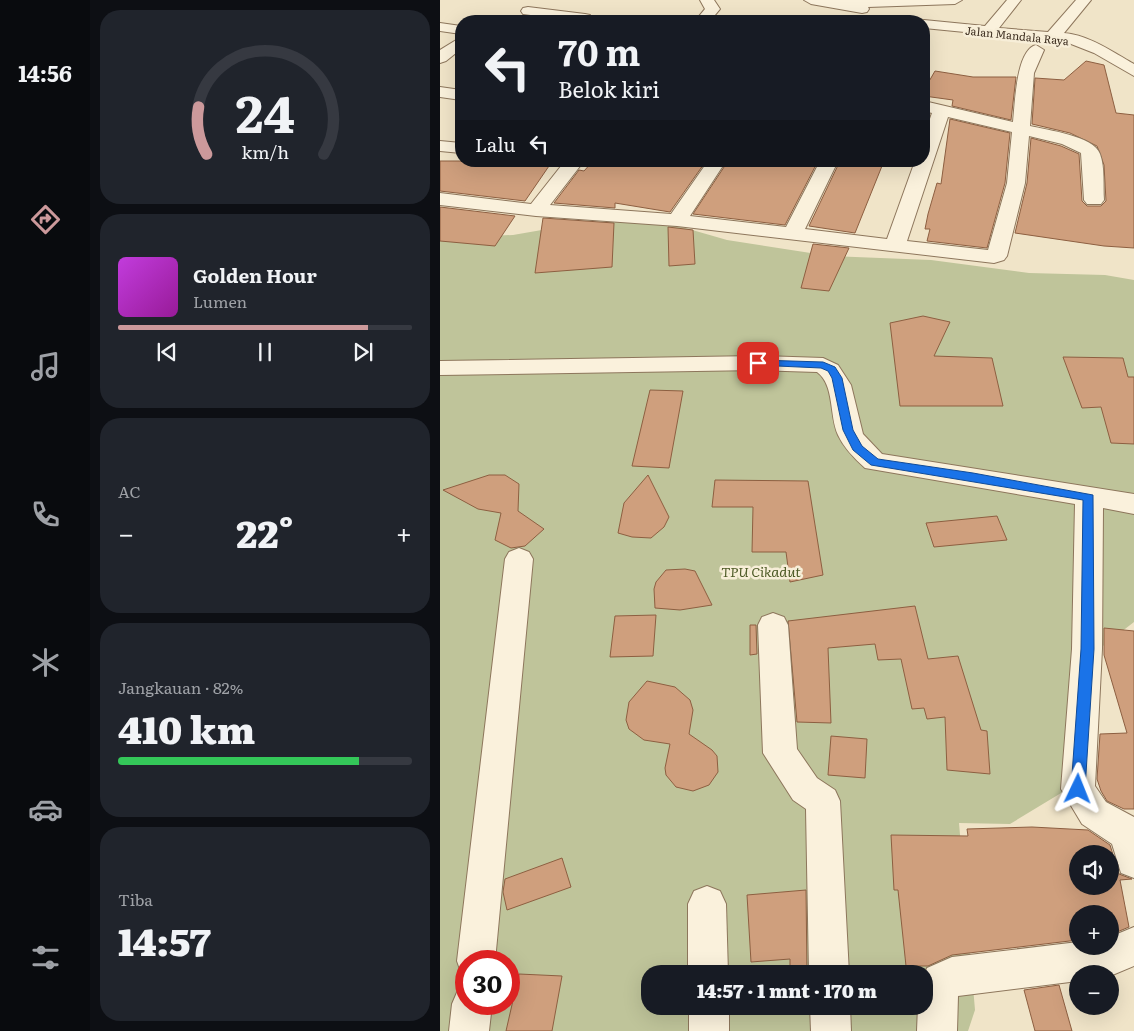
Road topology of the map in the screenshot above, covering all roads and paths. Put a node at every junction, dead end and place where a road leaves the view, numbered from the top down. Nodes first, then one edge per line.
1 (707, 0) edge
2 (812, 0) edge
3 (926, 0) edge
4 (955, 0) edge
5 (1014, 0) edge
6 (1084, 0) edge
7 (844, 5) junction
8 (528, 11) dead end
9 (561, 15) edge
10 (708, 15) edge
11 (885, 15) edge
12 (930, 25) edge
13 (440, 27) edge
14 (455, 29) edge
15 (989, 31) junction
16 (1052, 36) junction
17 (455, 47) edge
18 (1036, 50) dead end
19 (440, 58) edge
20 (1134, 71) edge
21 (440, 92) edge
22 (455, 94) edge
23 (933, 108) edge
24 (1020, 128) junction
25 (440, 146) edge
26 (455, 147) edge
27 (570, 167) edge
28 (713, 167) edge
29 (825, 167) edge
30 (917, 167) edge
31 (440, 199) edge
32 (1094, 200) dead end
33 (536, 210) junction
34 (677, 220) junction
35 (793, 234) junction
36 (895, 246) junction
37 (440, 368) edge
38 (1089, 498) junction
39 (1134, 504) edge
40 (519, 559) dead end
41 (773, 625) dead end
42 (1132, 843) edge
43 (707, 904) dead end
44 (1134, 946) edge
45 (477, 950) edge
46 (708, 965) edge
47 (829, 965) edge
48 (471, 1015) edge
49 (708, 1015) edge
50 (830, 1015) edge
51 (469, 1031) edge
52 (709, 1031) edge
53 (831, 1031) edge
54 (937, 1031) edge

1 - 10 street
2 - 7 street
3 - 4 street
3 - 7 street
5 - 15 street
6 - 16 street
7 - 11 street
8 - 9 street
12 - 15 street, Jalan Mandala Raya
13 - 14 street
15 - 16 street, Jalan Mandala Raya
16 - 20 street, Jalan Mandala Raya
17 - 19 street
18 - 24 street
21 - 22 street
23 - 24 street
24 - 32 street
24 - 36 street
25 - 26 street
27 - 33 street
28 - 34 street
29 - 35 street
30 - 36 street
31 - 33 street
33 - 34 street
34 - 35 street
35 - 36 street
37 - 38 street
38 - 39 street
38 - 42 street
40 - 45 street
41 - 47 street
43 - 46 street
44 - 54 street
48 - 51 street
49 - 52 street
50 - 53 street

